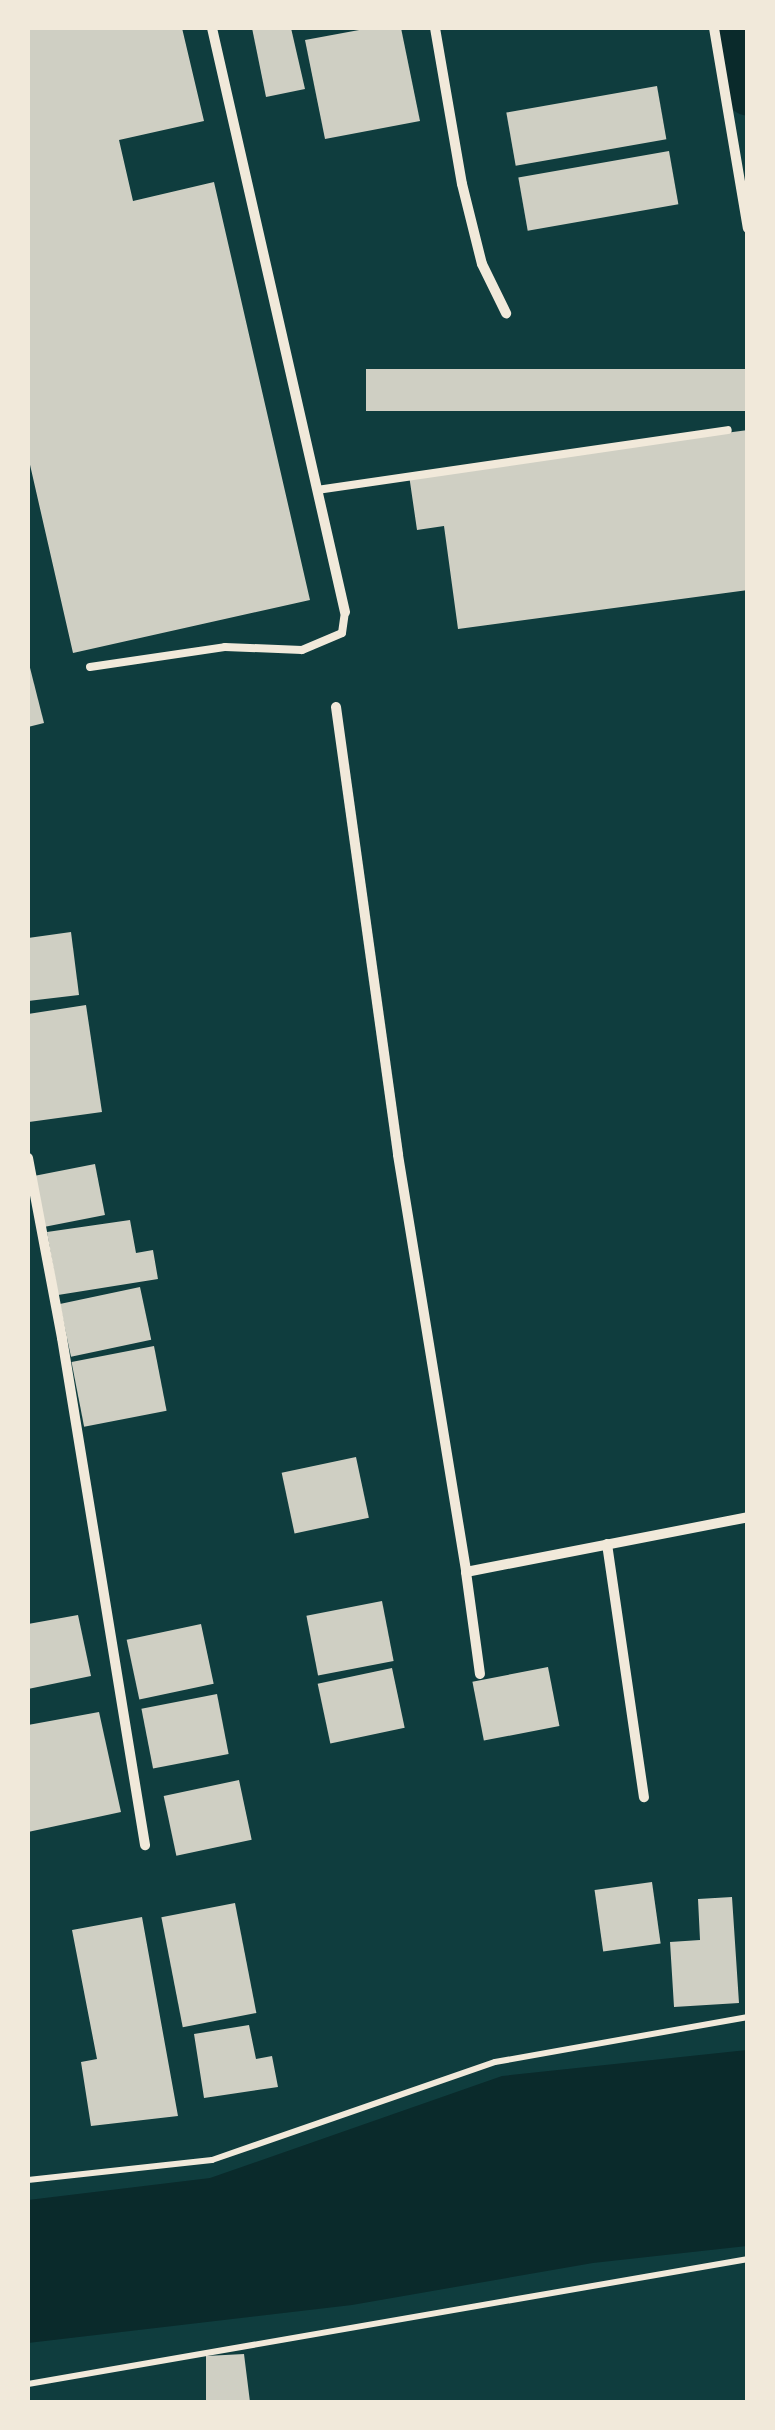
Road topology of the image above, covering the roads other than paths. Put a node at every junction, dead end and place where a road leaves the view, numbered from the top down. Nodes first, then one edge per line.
1 (212, 28) edge
2 (435, 28) edge
3 (714, 28) edge
4 (748, 228) edge
5 (506, 313) dead end
6 (728, 430) dead end
7 (317, 490) junction
8 (346, 612) joint
9 (90, 668) dead end
10 (336, 707) dead end
11 (28, 1158) edge
12 (748, 1517) edge
13 (607, 1544) junction
14 (466, 1572) junction
15 (480, 1674) dead end
16 (644, 1797) dead end
17 (145, 1845) dead end

1 - 7 street
2 - 5 street
3 - 4 street
6 - 7 lane
7 - 8 street
8 - 9 lane
10 - 14 street
11 - 17 street
12 - 13 street
13 - 14 street
13 - 16 street
14 - 15 street

